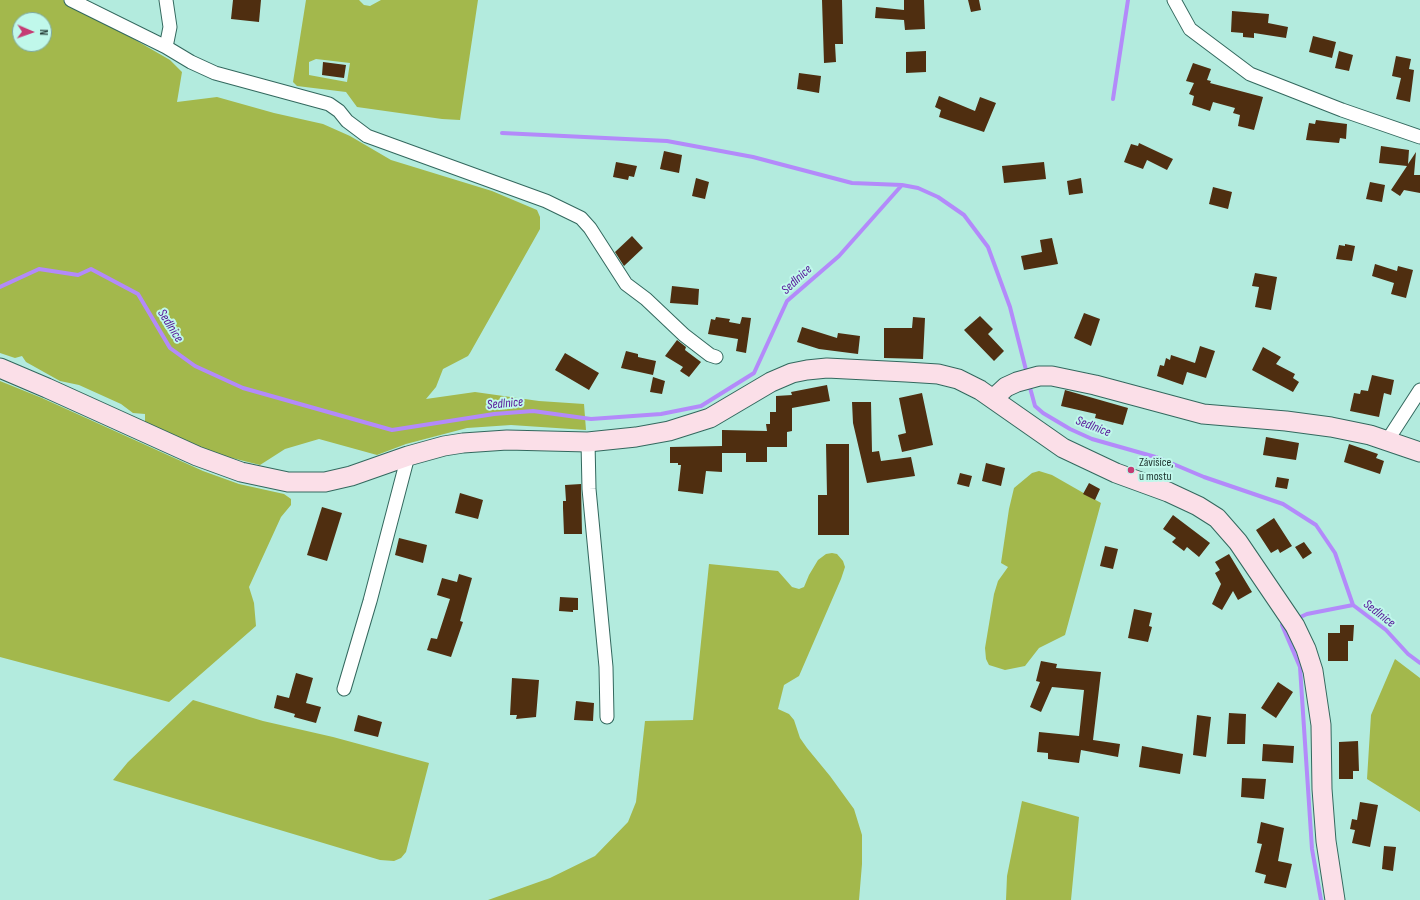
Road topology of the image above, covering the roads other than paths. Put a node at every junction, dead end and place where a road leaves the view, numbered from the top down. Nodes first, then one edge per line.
1 (71, 0) edge
2 (166, 0) edge
3 (1174, 0) edge
4 (166, 47) junction
5 (1420, 137) edge
6 (716, 357) dead end
7 (0, 368) edge
8 (1420, 390) edge
9 (993, 399) junction
10 (1387, 440) junction
11 (588, 442) junction
12 (1420, 452) edge
13 (408, 456) junction
14 (344, 689) dead end
15 (607, 717) dead end
16 (1335, 900) edge

1 - 4 street
2 - 4 street
3 - 5 street
4 - 6 street
7 - 13 main road
8 - 10 street
9 - 10 main road
9 - 11 main road
9 - 16 main road
10 - 12 main road
11 - 13 main road
11 - 15 street
13 - 14 street

